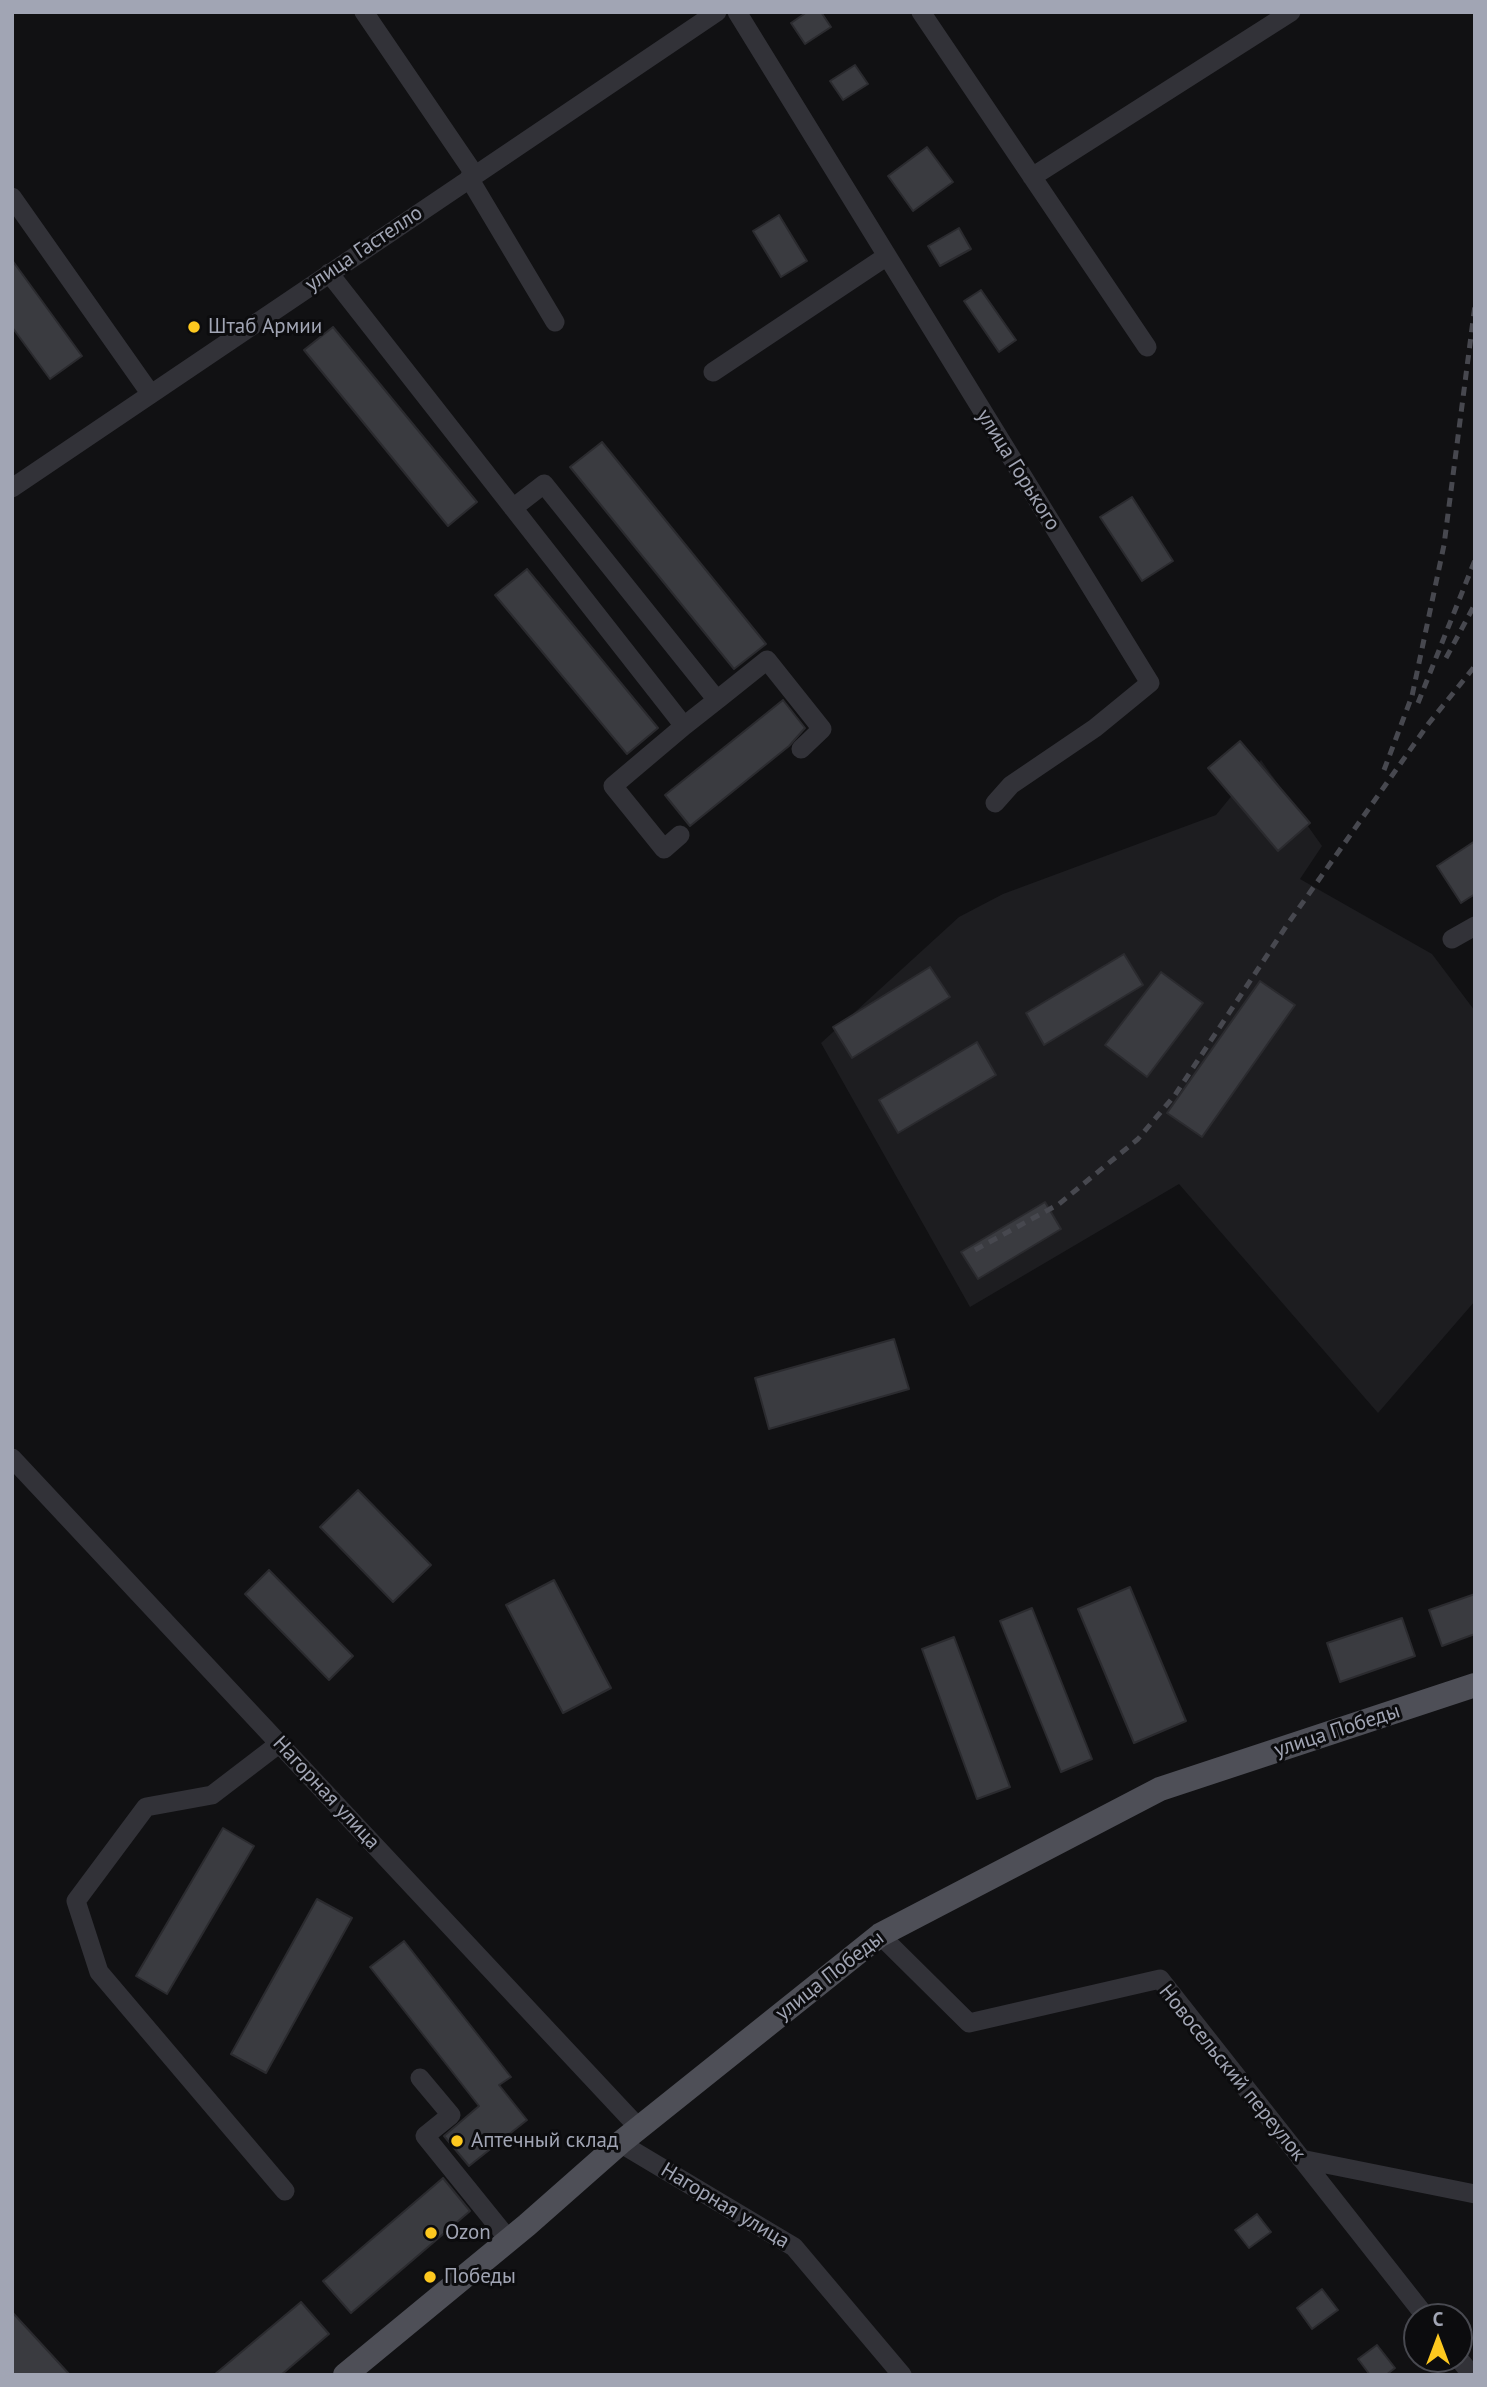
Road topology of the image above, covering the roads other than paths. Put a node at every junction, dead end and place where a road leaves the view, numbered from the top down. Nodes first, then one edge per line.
1 (364, 12) edge
2 (717, 12) edge
3 (737, 12) edge
4 (921, 12) edge
5 (1291, 12) edge
6 (472, 177) junction
7 (1032, 177) junction
8 (12, 197) edge
9 (887, 256) junction
10 (329, 273) junction
11 (555, 322) dead end
12 (1147, 347) dead end
13 (713, 372) dead end
14 (150, 393) junction
15 (12, 488) edge
16 (513, 508) junction
17 (717, 700) junction
18 (684, 726) junction
19 (801, 749) dead end
20 (995, 803) dead end
21 (680, 835) dead end
22 (1475, 926) edge
23 (1452, 939) dead end
24 (12, 1458) edge
25 (1475, 1685) edge
26 (280, 1743) junction
27 (880, 1935) junction
28 (420, 2078) dead end
29 (630, 2135) junction
30 (1301, 2159) junction
31 (285, 2192) dead end
32 (1475, 2193) edge
33 (509, 2240) junction
34 (1415, 2303) edge
35 (345, 2375) edge
36 (902, 2375) edge

1 - 6 street
2 - 6 street, улица Гастелло
3 - 9 street, улица Горького
4 - 7 street
5 - 7 street
6 - 10 street, улица Гастелло
6 - 11 street
7 - 12 street
8 - 14 street
9 - 13 street
9 - 20 street, улица Горького
10 - 14 street, улица Гастелло
10 - 16 street
14 - 15 street, улица Гастелло
16 - 17 street
16 - 18 street
17 - 18 street
17 - 19 street
18 - 21 street
22 - 23 street
24 - 26 street, Нагорная улица
25 - 27 main road, улица Победы
26 - 29 street, Нагорная улица
26 - 31 street
27 - 29 main road, улица Победы
27 - 30 street, Новосельский переулок
28 - 33 street
29 - 33 main road, улица Победы
29 - 36 street, Нагорная улица
30 - 32 street
30 - 34 street, Новосельский переулок
33 - 35 main road, улица Победы

